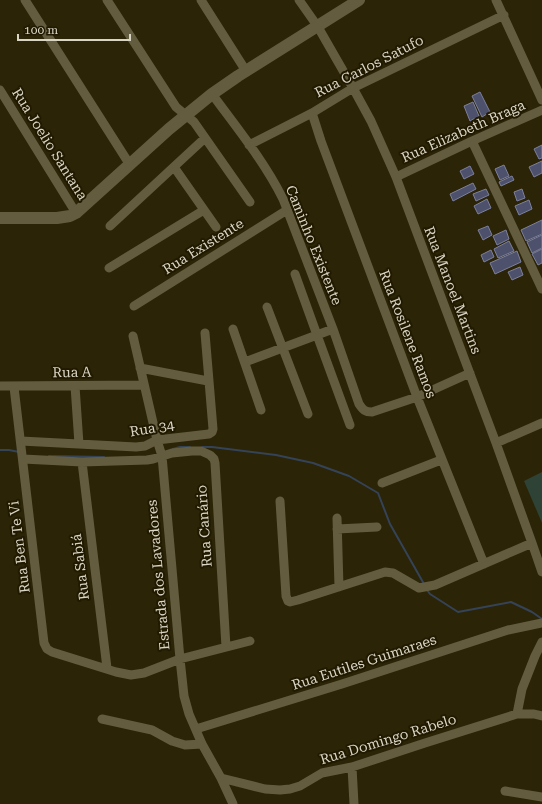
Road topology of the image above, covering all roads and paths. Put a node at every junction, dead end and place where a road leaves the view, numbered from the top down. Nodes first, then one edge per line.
1 (25, 0) edge
2 (107, 0) edge
3 (201, 0) edge
4 (299, 0) edge
5 (359, 0) edge
6 (496, 0) edge
7 (504, 15) junction
8 (318, 27) junction
9 (246, 71) junction
10 (353, 88) junction
11 (0, 90) edge
12 (212, 94) junction
13 (541, 95) edge
14 (542, 110) edge
15 (312, 112) junction
16 (186, 115) junction
17 (206, 138) junction
18 (472, 141) junction
19 (249, 145) junction
20 (130, 165) junction
21 (174, 167) junction
22 (396, 177) junction
23 (250, 202) dead end
24 (204, 210) junction
25 (287, 210) junction
26 (76, 213) junction
27 (0, 218) edge
28 (110, 226) dead end
29 (216, 227) dead end
30 (109, 268) dead end
31 (295, 274) dead end
32 (542, 289) edge
33 (134, 306) dead end
34 (267, 307) dead end
35 (233, 329) dead end
36 (333, 329) junction
37 (204, 333) dead end
38 (317, 335) junction
39 (133, 336) dead end
40 (283, 349) junction
41 (245, 362) junction
42 (140, 368) junction
43 (470, 373) junction
44 (208, 381) junction
45 (0, 386) edge
46 (75, 386) junction
47 (144, 386) junction
48 (14, 387) junction
49 (416, 397) junction
50 (261, 410) dead end
51 (308, 414) dead end
52 (542, 423) edge
53 (350, 425) dead end
54 (158, 442) junction
55 (21, 443) junction
56 (496, 443) junction
57 (79, 444) junction
58 (161, 455) junction
59 (22, 457) junction
60 (441, 460) junction
61 (82, 462) junction
62 (382, 483) dead end
63 (280, 501) dead end
64 (337, 518) dead end
65 (377, 527) dead end
66 (337, 529) junction
67 (532, 543) junction
68 (484, 564) junction
69 (542, 572) edge
70 (339, 587) junction
71 (540, 623) edge
72 (250, 641) dead end
73 (542, 642) edge
74 (226, 647) junction
75 (180, 659) junction
76 (107, 668) junction
77 (518, 714) junction
78 (542, 716) edge
79 (102, 719) dead end
80 (196, 729) junction
81 (202, 744) junction
82 (352, 767) junction
83 (222, 778) junction
84 (505, 791) dead end
85 (542, 797) edge
86 (233, 804) edge
87 (354, 804) edge

1 - 20 street
2 - 16 street
3 - 9 street
4 - 8 street, Rua Manoel Martins
5 - 8 main road
6 - 7 street
7 - 10 street, Rua Carlos Satufo
7 - 13 street
8 - 9 main road
8 - 10 street, Rua Manoel Martins
9 - 12 main road
10 - 15 street, Rua Carlos Satufo
10 - 22 street, Rua Manoel Martins
11 - 26 street, Rua Joelio Santana
12 - 16 main road
12 - 19 street, Caminho Existente
14 - 18 street, Rua Elizabeth Braga
15 - 19 street, Rua Carlos Satufo
15 - 49 street, Rua Rosilene Ramos
16 - 17 street
16 - 20 main road
17 - 21 street
17 - 23 street
18 - 22 street, Rua Elizabeth Braga
18 - 32 street
19 - 25 street, Caminho Existente
20 - 26 main road
21 - 24 street
21 - 28 street
22 - 43 street, Rua Manoel Martins
24 - 29 street
24 - 30 street
25 - 33 street, Rua Existente
25 - 36 street, Caminho Existente
26 - 27 main road
31 - 38 street
34 - 40 street
35 - 41 street
36 - 38 street
36 - 49 street, Caminho Existente
37 - 44 street, Rua 34
38 - 40 street
38 - 53 street
39 - 42 street, Estrada dos Lavadores
40 - 41 street
40 - 51 street
41 - 50 street
42 - 44 street
42 - 47 street, Estrada dos Lavadores
43 - 49 street
43 - 56 street, Rua Manoel Martins
44 - 54 street, Rua 34
45 - 48 street, Rua A
46 - 47 street, Rua A
46 - 48 street, Rua A
46 - 57 street
47 - 54 street, Estrada dos Lavadores
48 - 55 street, Rua Ben Te Vi
49 - 60 street, Rua Rosilene Ramos
52 - 56 street
54 - 57 street, Rua 34
54 - 58 street, Estrada dos Lavadores
55 - 57 street, Rua 34
55 - 59 street, Rua Ben Te Vi
56 - 67 street, Rua Manoel Martins
58 - 61 street, Rua Canário
58 - 74 street, Rua Canário
58 - 75 street, Estrada dos Lavadores
59 - 61 street
59 - 76 street, Rua Ben Te Vi
60 - 62 street
60 - 68 street, Rua Rosilene Ramos
61 - 76 street, Rua Sabiá
63 - 70 street
64 - 66 street
65 - 66 street
66 - 70 street
67 - 68 street
67 - 69 street, Rua Manoel Martins
68 - 70 street
71 - 80 street, Rua Eutiles Guimaraes
72 - 74 street
73 - 77 street
74 - 75 street
75 - 76 street
75 - 80 street, Estrada dos Lavadores
77 - 78 street, Rua Domingo Rabelo
77 - 82 street, Rua Domingo Rabelo
79 - 81 street
80 - 81 street, Estrada dos Lavadores
81 - 83 street, Estrada dos Lavadores
82 - 83 street, Rua Domingo Rabelo
82 - 87 street
83 - 86 street, Estrada dos Lavadores
84 - 85 street

